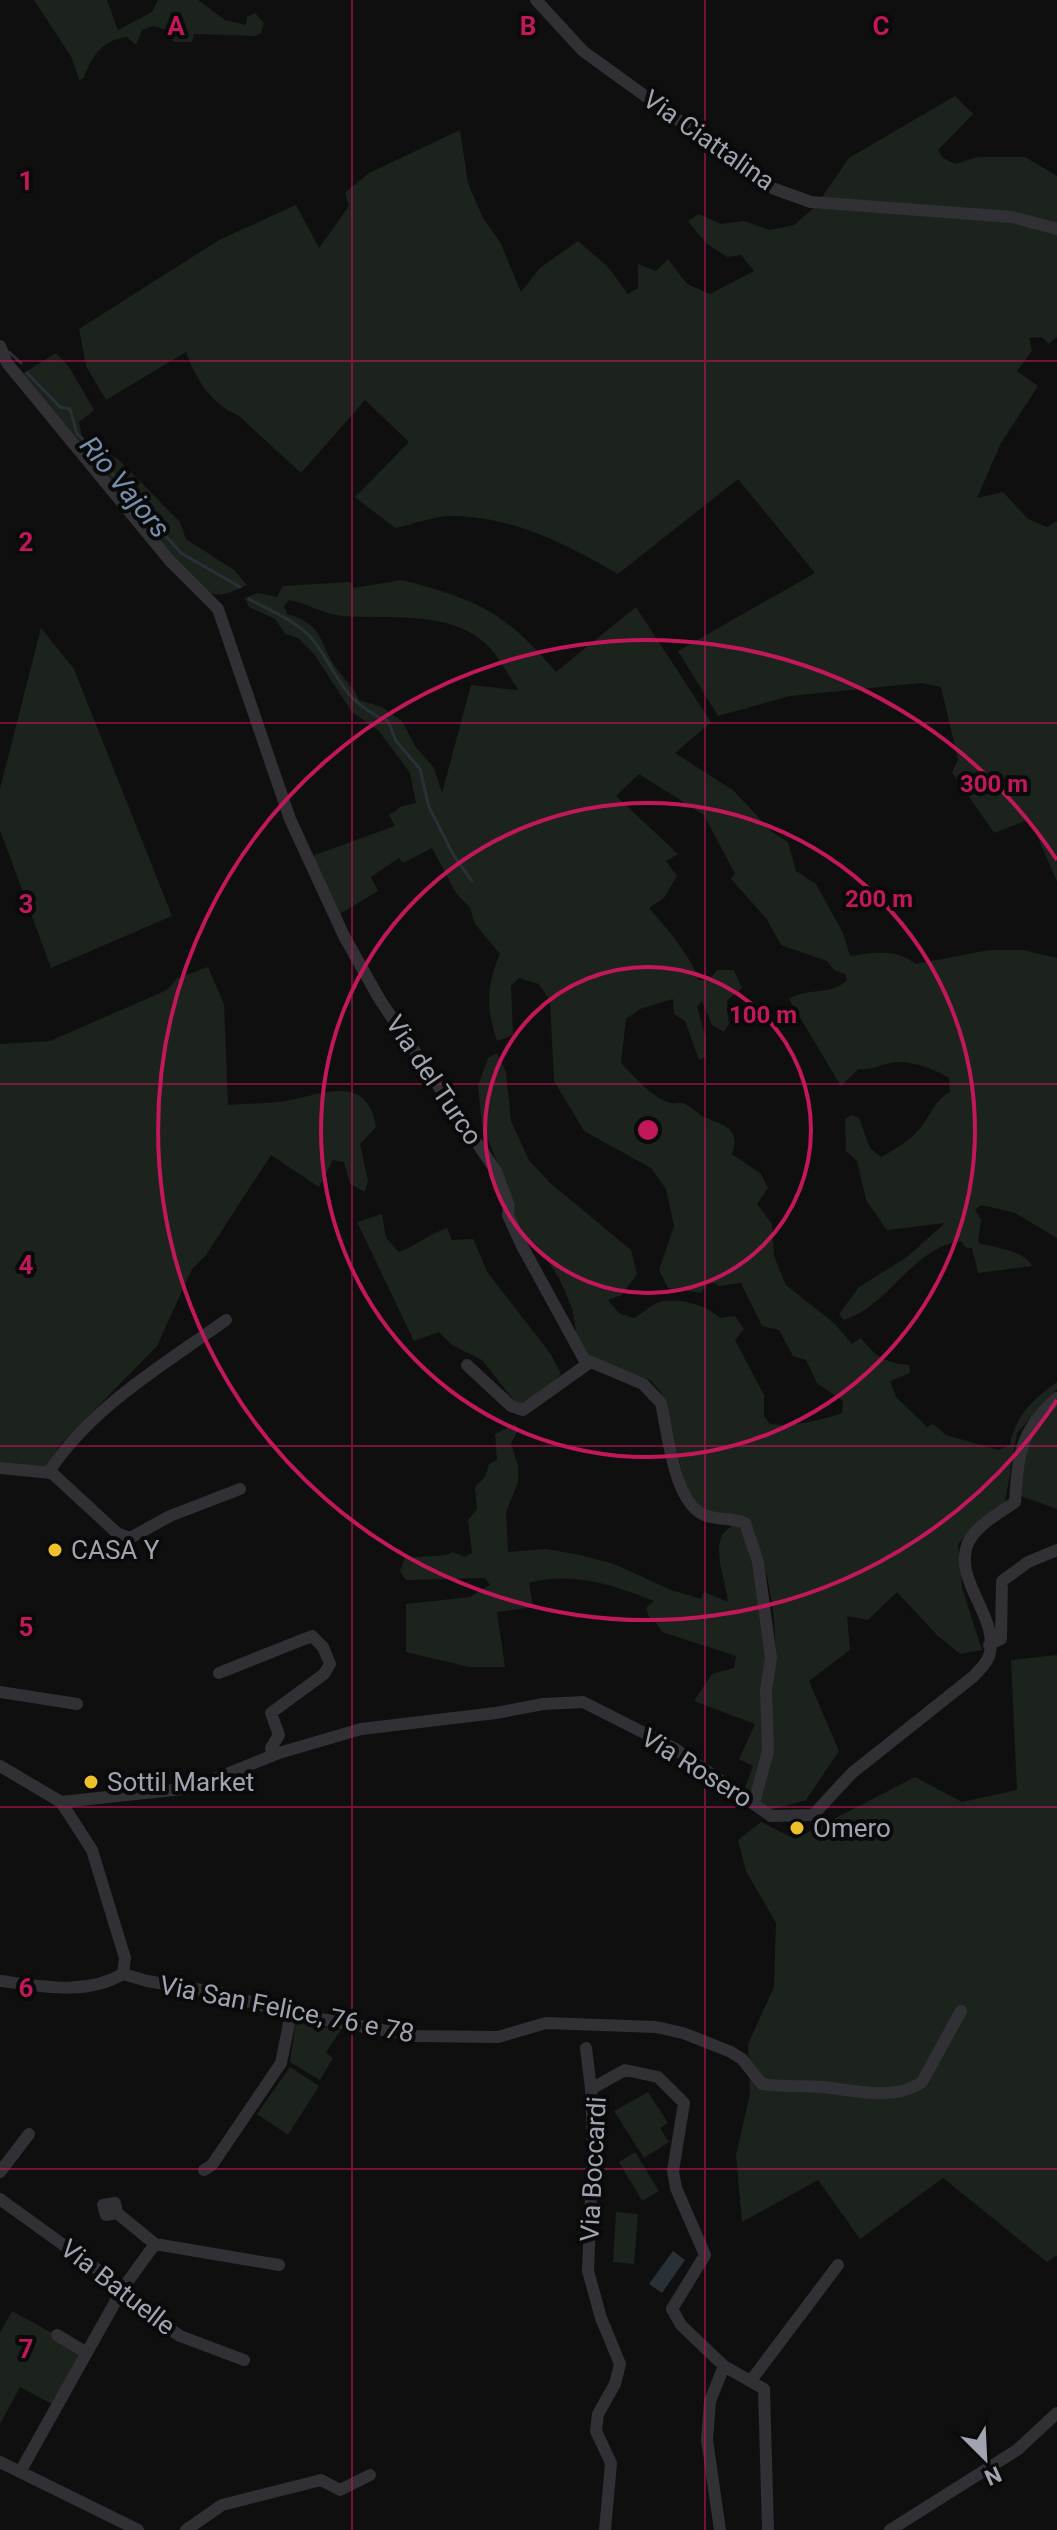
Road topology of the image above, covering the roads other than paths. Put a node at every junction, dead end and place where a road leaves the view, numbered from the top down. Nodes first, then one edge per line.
1 (536, 0) edge
2 (1057, 229) edge
3 (0, 346) edge
4 (226, 1320) dead end
5 (589, 1363) junction
6 (467, 1365) dead end
7 (1057, 1398) edge
8 (0, 1468) edge
9 (48, 1473) junction
10 (240, 1489) dead end
11 (1057, 1550) edge
12 (989, 1645) junction
13 (219, 1673) dead end
14 (0, 1692) edge
15 (77, 1704) dead end
16 (272, 1756) junction
17 (0, 1766) edge
18 (61, 1802) junction
19 (754, 1803) junction
20 (123, 1974) junction
21 (0, 1981) edge
22 (961, 2011) dead end
23 (291, 2014) junction
24 (584, 2035) junction
25 (591, 2089) junction
26 (29, 2134) dead end
27 (204, 2170) dead end
28 (0, 2172) edge
29 (0, 2199) edge
30 (117, 2213) dead end
31 (155, 2244) junction
32 (279, 2265) dead end
33 (838, 2265) dead end
34 (123, 2288) junction
35 (57, 2335) dead end
36 (85, 2352) junction
37 (244, 2360) dead end
38 (724, 2366) junction
39 (752, 2379) junction
40 (1057, 2413) edge
41 (0, 2462) edge
42 (20, 2472) junction
43 (370, 2475) dead end
44 (138, 2530) edge
45 (186, 2530) edge
46 (605, 2530) edge
47 (720, 2530) edge
48 (768, 2530) edge
49 (890, 2530) edge

1 - 2 street, Via Ciattalina
3 - 5 street, Via del Turco
4 - 9 street
5 - 6 street
5 - 19 street
7 - 12 street
8 - 9 street
9 - 10 street
11 - 12 street, Via Rosero
12 - 19 street, Via Rosero
13 - 16 street
14 - 15 street
16 - 18 street, Via Rosero
16 - 19 street, Via Rosero
17 - 18 street
18 - 20 street
20 - 21 street
20 - 23 street, Via San Felice, 76 e 78
22 - 24 street, Via San Felice, 76 e 78
23 - 24 street, Via San Felice, 76 e 78
23 - 27 street
24 - 25 street
25 - 38 street, Via Boccardi
25 - 46 street, Via Boccardi
26 - 28 street
29 - 34 street, Via Batuelle
30 - 31 street
31 - 32 street
31 - 34 street
33 - 39 street
34 - 36 street
34 - 37 street, Via Batuelle
35 - 36 street
36 - 42 street
38 - 39 street, Via Boccardi
38 - 47 street
39 - 48 street
40 - 49 street
41 - 42 street
42 - 44 street
43 - 45 street

